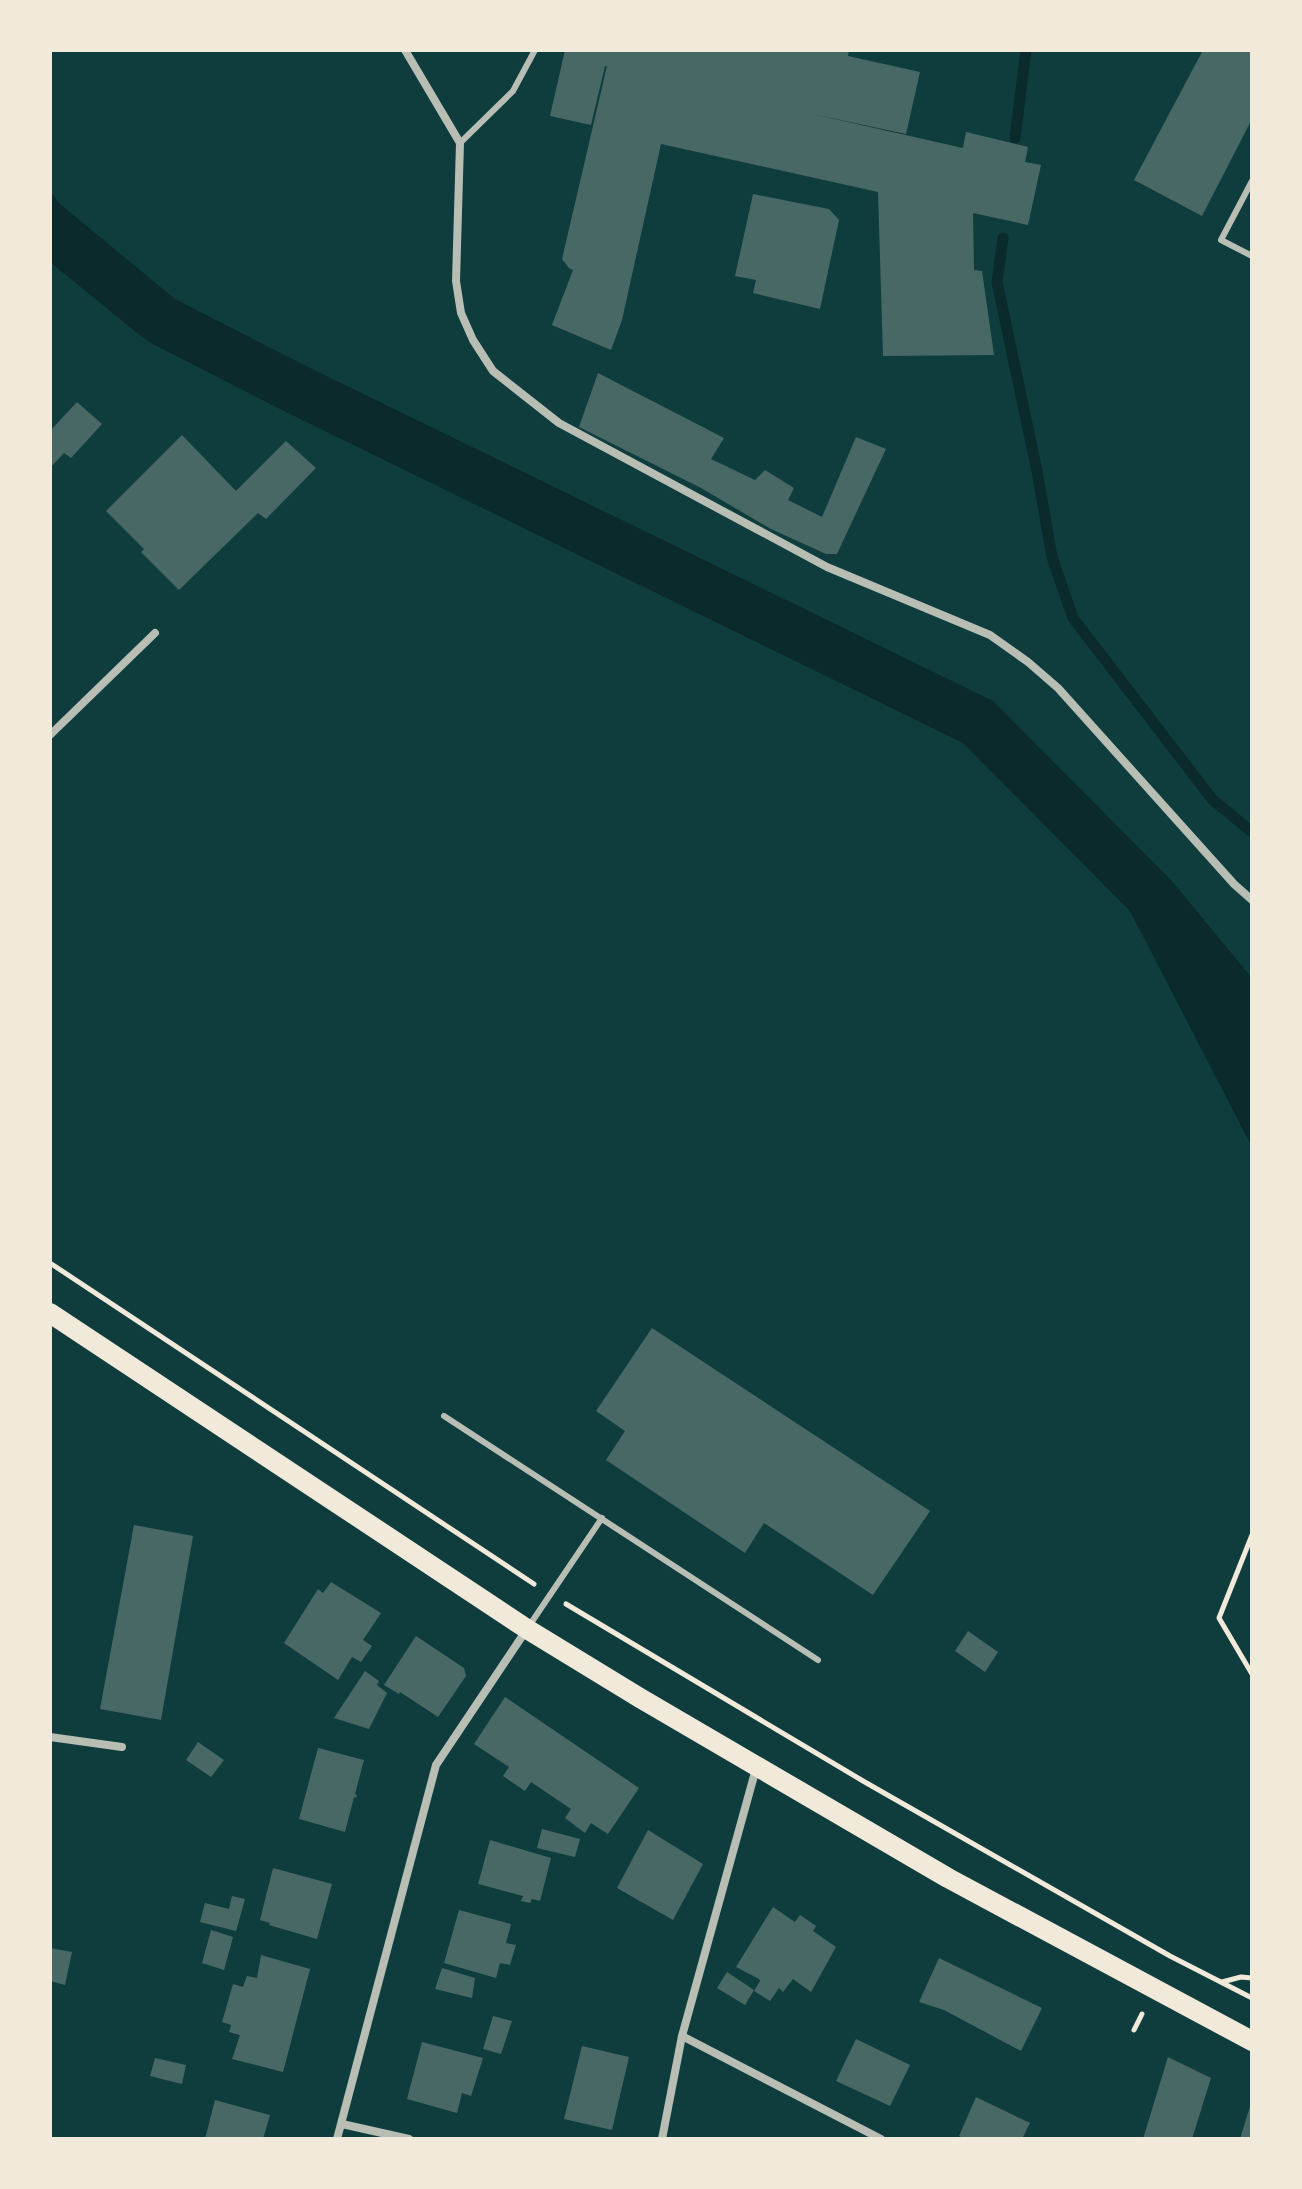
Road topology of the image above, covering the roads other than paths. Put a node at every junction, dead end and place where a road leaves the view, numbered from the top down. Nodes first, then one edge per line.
1 (405, 50) edge
2 (535, 50) edge
3 (460, 143) junction
4 (1252, 181) edge
5 (1252, 256) edge
6 (155, 633) dead end
7 (50, 735) edge
8 (1252, 900) edge
9 (50, 1313) edge
10 (444, 1416) dead end
11 (602, 1518) junction
12 (527, 1629) junction
13 (818, 1660) dead end
14 (50, 1737) edge
15 (122, 1747) dead end
16 (757, 1765) junction
17 (682, 2036) junction
18 (1252, 2041) edge
19 (342, 2124) junction
20 (337, 2139) edge
21 (409, 2139) edge
22 (662, 2139) edge
23 (881, 2139) edge

1 - 3 street
2 - 3 lane
3 - 8 street
4 - 5 lane
6 - 7 street
9 - 12 main road
10 - 11 lane
11 - 12 lane
11 - 13 lane
12 - 16 main road
12 - 19 street
14 - 15 street
16 - 17 street
16 - 18 main road
17 - 22 street
17 - 23 street
19 - 20 street
19 - 21 street

